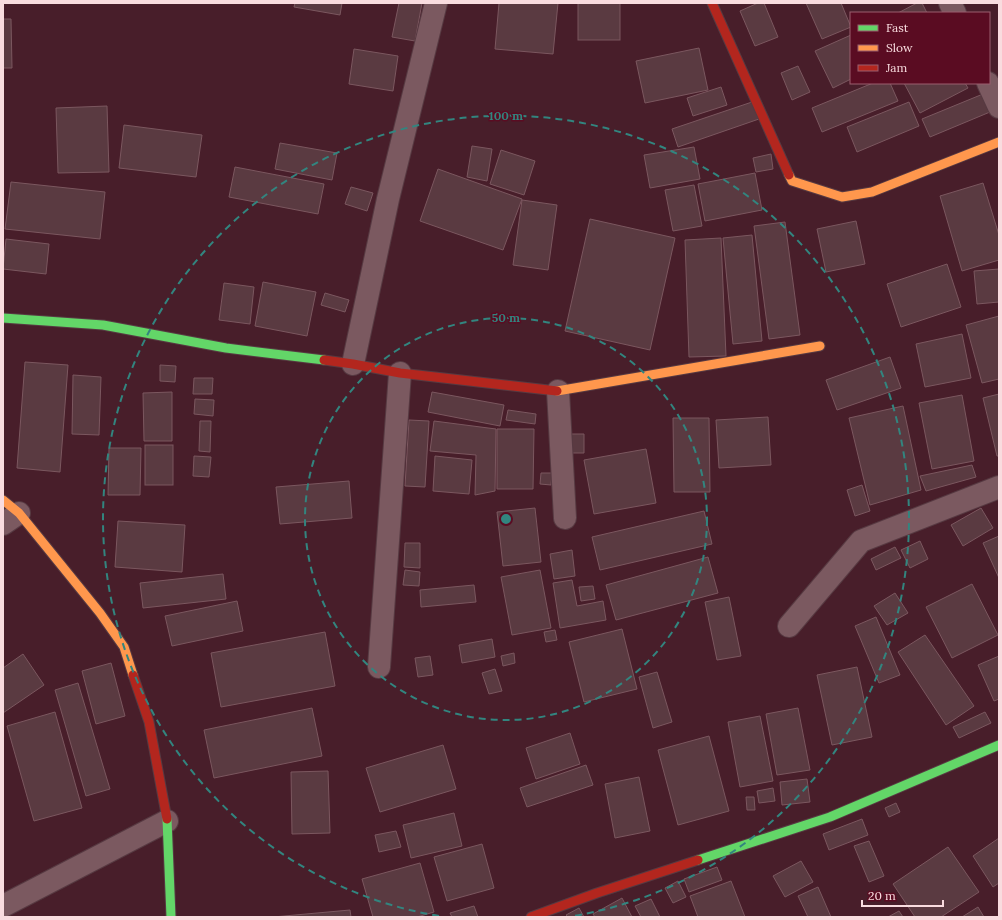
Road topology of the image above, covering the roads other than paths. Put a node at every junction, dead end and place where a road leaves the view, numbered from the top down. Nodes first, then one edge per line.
1 (436, 3) edge
2 (712, 3) edge
3 (950, 3) edge
4 (954, 12) edge
5 (988, 84) edge
6 (999, 107) edge
7 (999, 142) edge
8 (3, 318) edge
9 (820, 346) dead end
10 (353, 364) junction
11 (400, 373) junction
12 (558, 390) junction
13 (999, 487) edge
14 (8, 513) edge
15 (566, 518) dead end
16 (789, 626) dead end
17 (379, 667) dead end
18 (999, 745) edge
19 (167, 821) junction
20 (3, 906) edge
21 (171, 917) edge
22 (531, 917) edge

1 - 10 street
2 - 7 street
3 - 4 street
5 - 6 street
8 - 10 street
9 - 12 street
10 - 11 street
11 - 12 street
11 - 17 street
12 - 15 street
13 - 16 street
14 - 19 street
18 - 22 street
19 - 20 street
19 - 21 street

